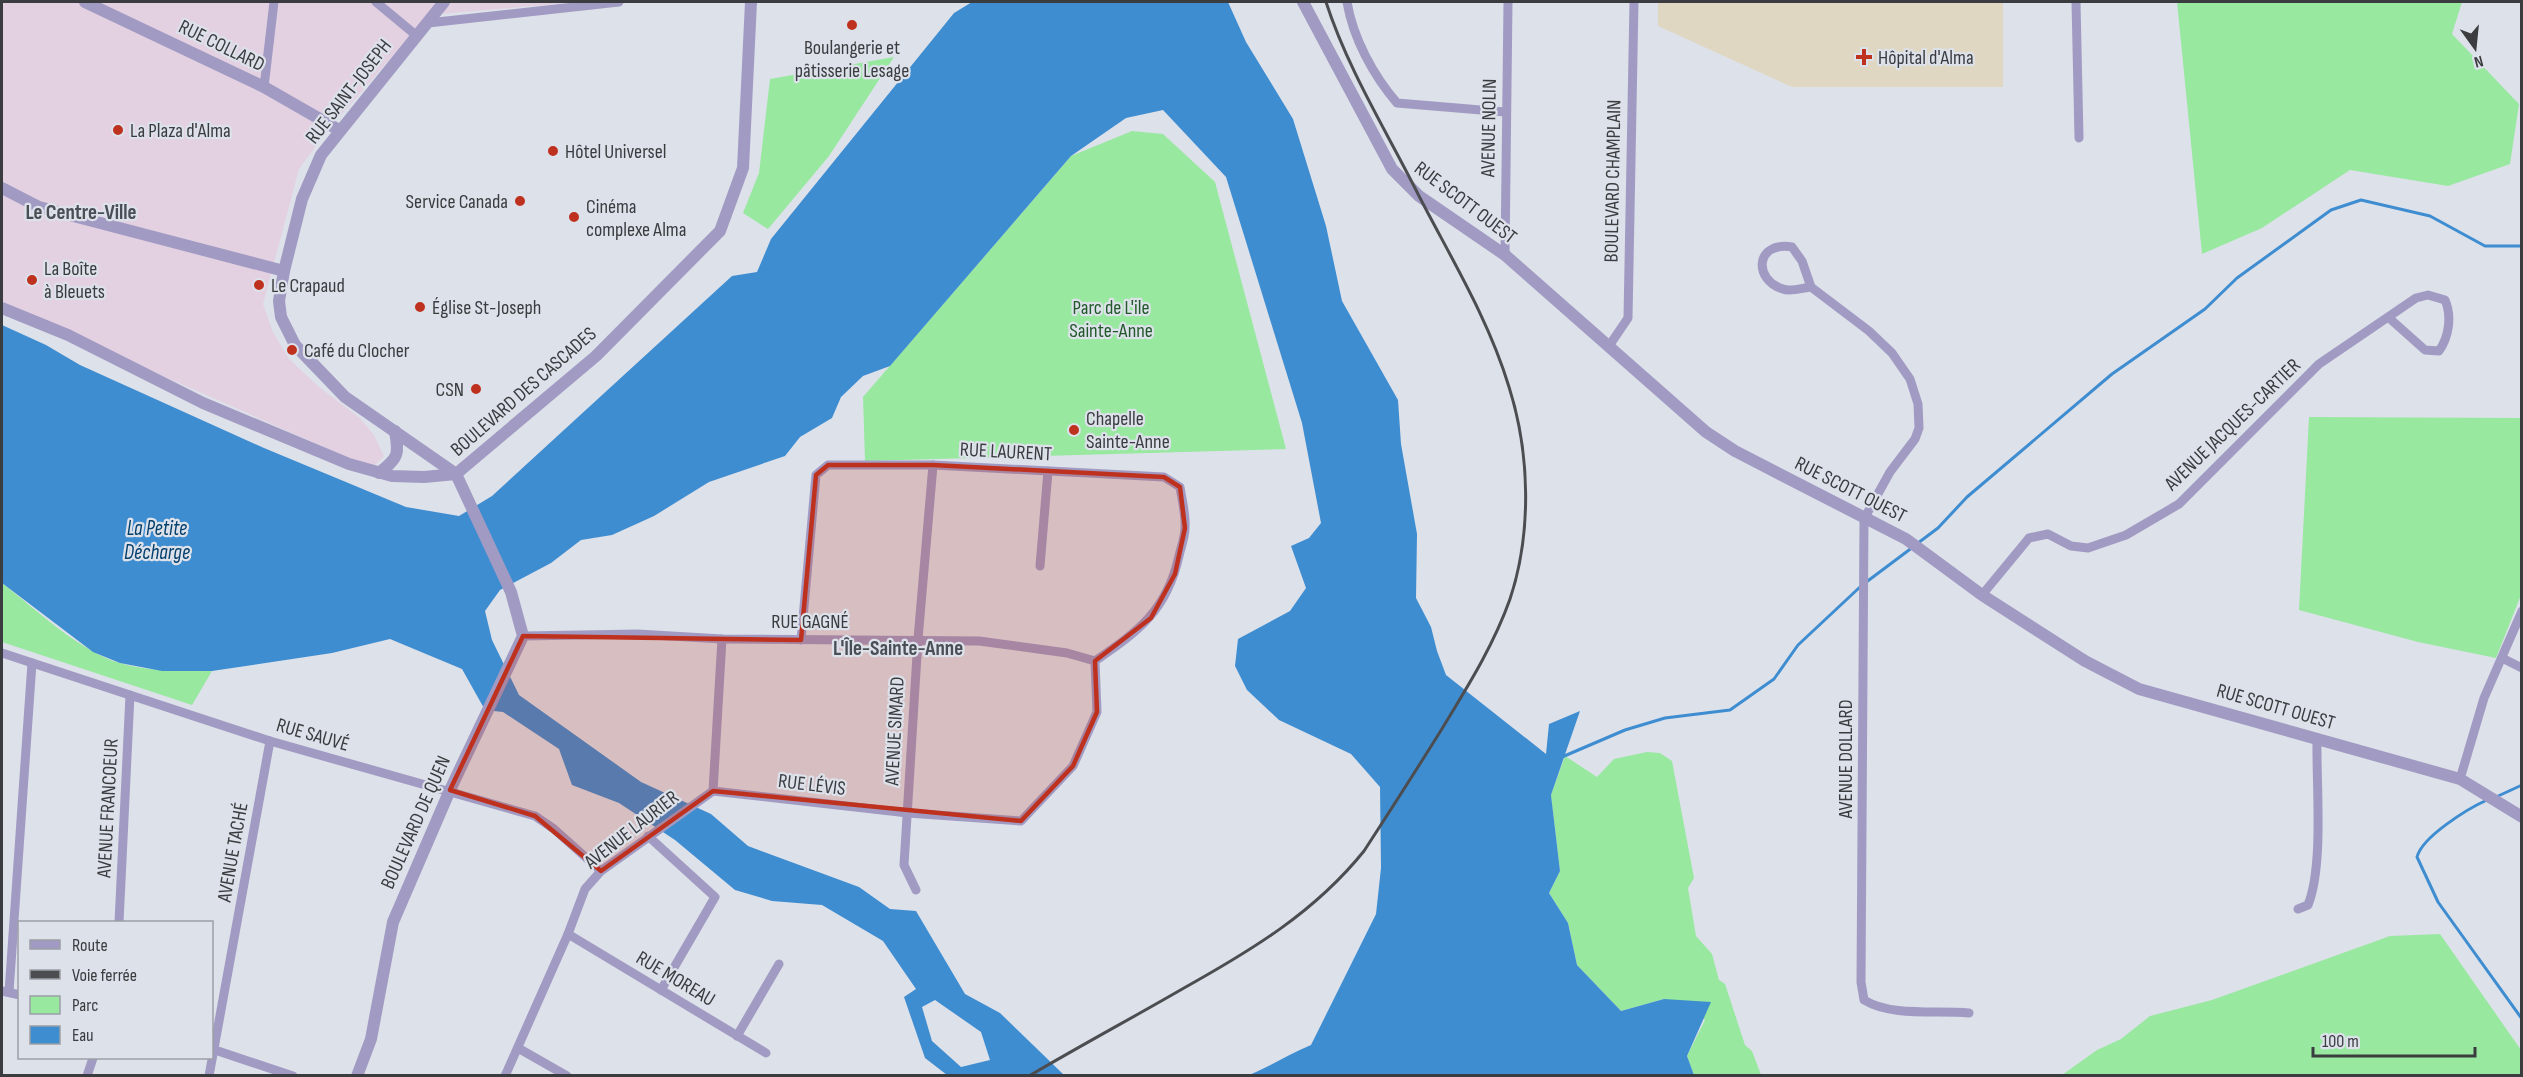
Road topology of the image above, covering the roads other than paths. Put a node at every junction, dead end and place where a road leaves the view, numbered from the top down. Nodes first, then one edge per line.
1 (85, 2) edge
2 (274, 2) edge
3 (376, 2) edge
4 (444, 2) edge
5 (619, 2) edge
6 (751, 2) edge
7 (1303, 2) edge
8 (1347, 2) edge
9 (1508, 2) edge
10 (2076, 2) edge
11 (1634, 5) edge
12 (428, 23) junction
13 (417, 36) junction
14 (264, 87) junction
15 (1505, 112) junction
16 (339, 130) junction
17 (2079, 138) dead end
18 (2, 188) edge
19 (1505, 255) junction
20 (284, 271) junction
21 (1810, 286) junction
22 (2, 308) edge
23 (2388, 317) junction
24 (1609, 346) junction
25 (395, 431) junction
26 (933, 465) junction
27 (1048, 471) junction
28 (380, 473) junction
29 (456, 474) junction
30 (1864, 519) junction
31 (1040, 566) dead end
32 (1982, 595) junction
33 (2522, 611) edge
34 (523, 636) junction
35 (722, 639) junction
36 (918, 639) junction
37 (801, 640) junction
38 (2, 653) edge
39 (2502, 658) junction
40 (1095, 660) junction
41 (32, 663) junction
42 (2522, 668) edge
43 (130, 695) junction
44 (2317, 738) junction
45 (270, 741) junction
46 (2460, 779) junction
47 (450, 790) junction
48 (713, 791) junction
49 (908, 813) junction
50 (2522, 817) edge
51 (648, 836) junction
52 (601, 871) junction
53 (916, 890) dead end
54 (2298, 909) dead end
55 (119, 921) edge
56 (568, 934) junction
57 (779, 964) dead end
58 (661, 990) junction
59 (5, 992) edge
60 (1969, 1013) dead end
61 (737, 1036) junction
62 (518, 1048) junction
63 (214, 1050) edge
64 (766, 1053) dead end
65 (93, 1059) edge
66 (212, 1059) edge
67 (87, 1076) edge
68 (209, 1076) edge
69 (293, 1076) edge
70 (357, 1076) edge
71 (505, 1076) edge
72 (567, 1076) edge

1 - 14 street, RUE COLLARD
2 - 14 street
3 - 13 street
4 - 12 street, RUE SAINT-JOSEPH
5 - 12 street
6 - 29 street, BOULEVARD DES CASCADES
7 - 19 street, RUE SCOTT OUEST
8 - 15 street
9 - 15 street, AVENUE NOLIN
10 - 17 street
11 - 24 street, BOULEVARD CHAMPLAIN
12 - 13 street, RUE SAINT-JOSEPH
13 - 16 street, RUE SAINT-JOSEPH
14 - 16 street, RUE COLLARD
15 - 19 street, AVENUE NOLIN
16 - 20 street, RUE SAINT-JOSEPH
18 - 20 street
19 - 24 street, RUE SCOTT OUEST
20 - 25 street, RUE SAINT-JOSEPH
21 - 21 street
21 - 30 street
22 - 28 street, BOULEVARD DES CASCADES
23 - 23 street, AVENUE JACQUES-CARTIER
23 - 32 street, AVENUE JACQUES-CARTIER
24 - 30 street, RUE SCOTT OUEST
25 - 28 street
25 - 29 street, RUE SAINT-JOSEPH
26 - 27 street, RUE LAURENT
26 - 36 street, AVENUE SIMARD
26 - 37 street, RUE LAURENT
27 - 31 street
27 - 40 street, RUE LAURENT
28 - 29 street, BOULEVARD DES CASCADES
29 - 34 street, RUE SAINT-JOSEPH
30 - 32 street, RUE SCOTT OUEST
30 - 60 street, AVENUE DOLLARD
32 - 44 street, RUE SCOTT OUEST
33 - 39 street
34 - 35 street, RUE GAGNÉ
34 - 47 street, BOULEVARD DE QUEN
35 - 37 street, RUE GAGNÉ
35 - 48 street
36 - 37 street, RUE GAGNÉ
36 - 40 street, RUE GAGNÉ
36 - 49 street, AVENUE SIMARD
38 - 41 street, RUE SAUVÉ
39 - 42 street
39 - 46 street
40 - 49 street, RUE LÉVIS
41 - 43 street, RUE SAUVÉ
41 - 59 street
43 - 45 street, RUE SAUVÉ
43 - 55 street, AVENUE FRANCOEUR
44 - 46 street, RUE SCOTT OUEST
44 - 54 street
45 - 47 street, RUE SAUVÉ
45 - 63 street, AVENUE TACHÉ
46 - 50 street, RUE SCOTT OUEST
47 - 52 street, RUE SAUVÉ
47 - 70 street, BOULEVARD DE QUEN
48 - 49 street, RUE LÉVIS
48 - 51 street, AVENUE LAURIER
49 - 53 street, AVENUE SIMARD
51 - 52 street, AVENUE LAURIER
51 - 58 street
52 - 56 street, AVENUE LAURIER
56 - 58 street, RUE MOREAU
56 - 62 street, AVENUE LAURIER
57 - 61 street
58 - 61 street, RUE MOREAU
61 - 64 street, RUE MOREAU
62 - 71 street, AVENUE LAURIER
62 - 72 street
63 - 69 street
65 - 67 street
66 - 68 street, AVENUE TACHÉ

